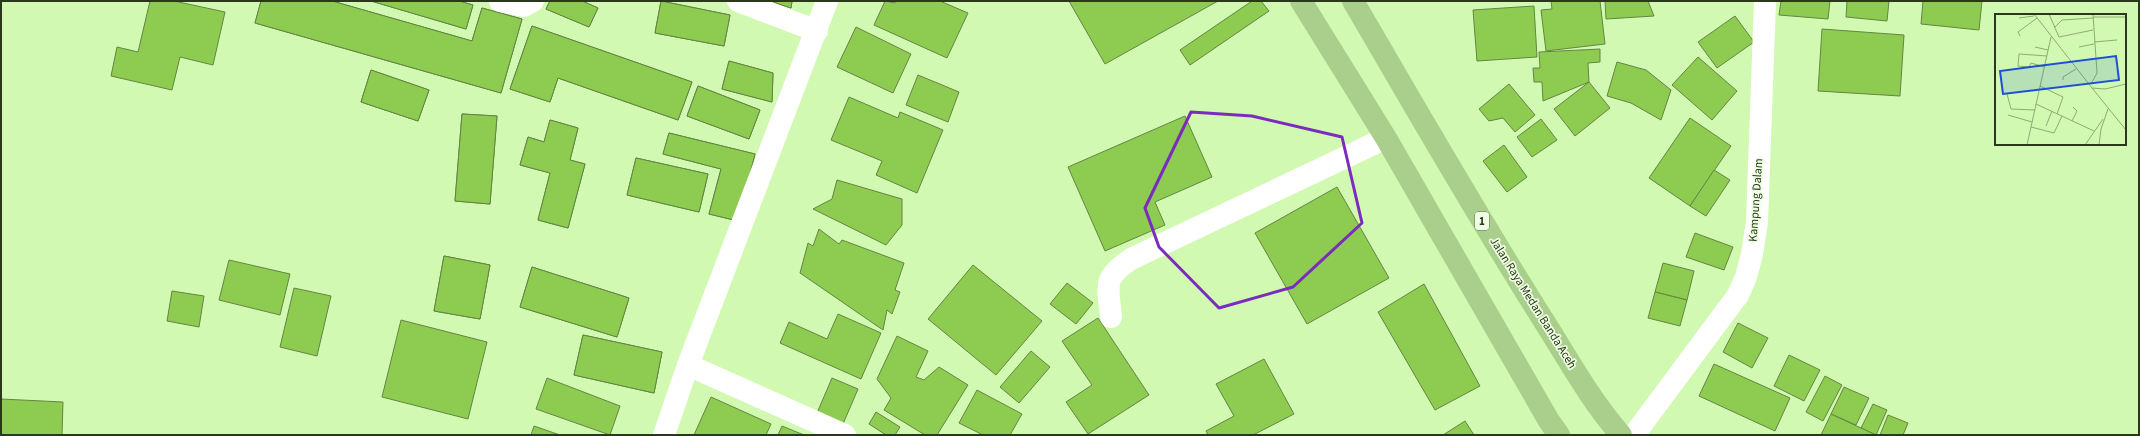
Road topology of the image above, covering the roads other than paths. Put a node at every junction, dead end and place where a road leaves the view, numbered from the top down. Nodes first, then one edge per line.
1 (500, 1) edge
2 (533, 1) edge
3 (738, 1) edge
4 (827, 1) edge
5 (1301, 1) edge
6 (1353, 1) edge
7 (1765, 1) edge
8 (817, 31) junction
9 (1386, 138) junction
10 (1111, 317) dead end
11 (688, 365) junction
12 (664, 435) edge
13 (845, 435) edge
14 (1559, 435) edge
15 (1621, 435) edge
16 (1634, 435) edge

1 - 2 street
3 - 8 street
4 - 8 street
5 - 9 highway
6 - 15 highway, Jalan Raya Medan Banda Aceh / 1
7 - 16 street, Kampung Dalam
8 - 11 street
9 - 10 street
9 - 14 highway
11 - 12 street
11 - 13 street

